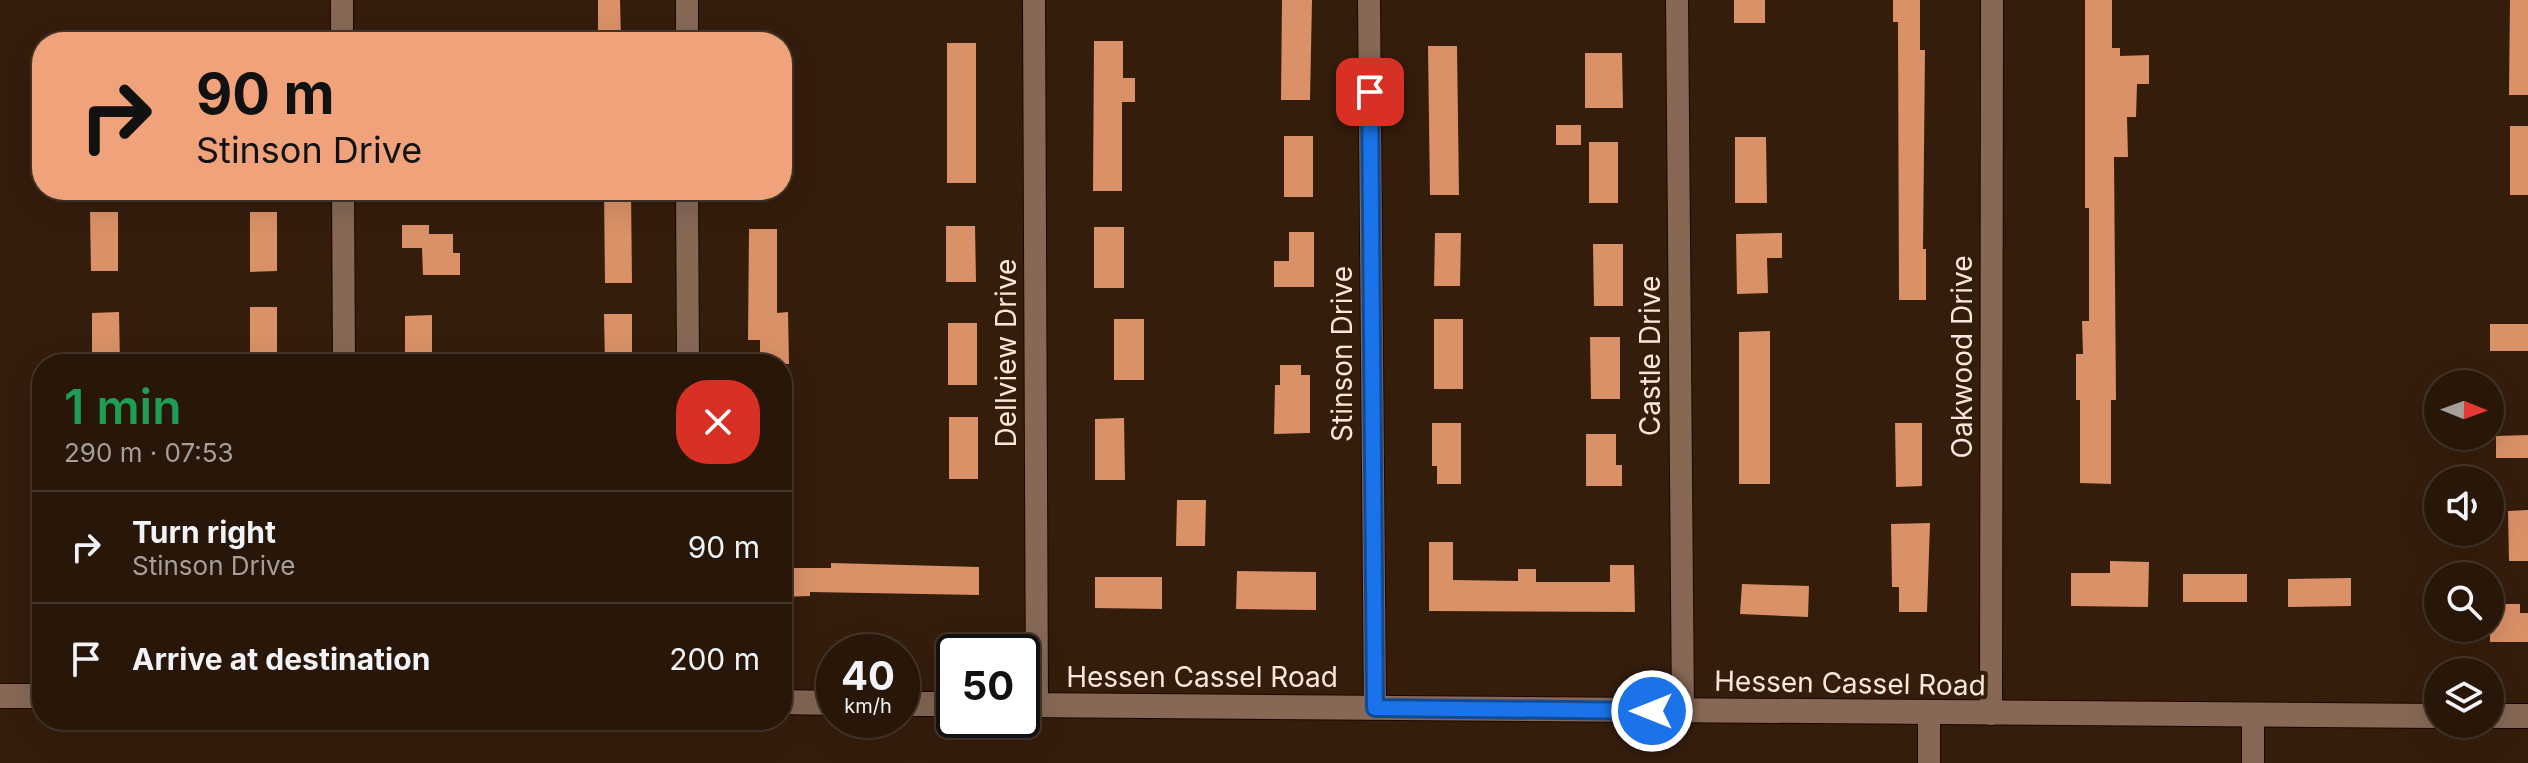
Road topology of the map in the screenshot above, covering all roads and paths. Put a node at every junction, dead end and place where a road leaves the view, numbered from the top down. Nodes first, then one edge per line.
1 (342, 0) edge
2 (687, 0) edge
3 (1034, 0) edge
4 (1369, 0) edge
5 (1677, 0) edge
6 (1992, 0) edge
7 (342, 32) edge
8 (687, 32) edge
9 (343, 200) edge
10 (687, 200) edge
11 (344, 354) edge
12 (688, 354) edge
13 (1030, 634) edge
14 (0, 696) edge
15 (32, 696) edge
16 (792, 702) edge
17 (816, 703) edge
18 (1040, 705) edge
19 (1375, 708) junction
20 (1683, 711) junction
21 (1929, 713) junction
22 (1991, 714) junction
23 (2253, 716) junction
24 (2424, 716) edge
25 (2504, 716) edge
26 (2528, 716) edge
27 (1929, 763) edge
28 (2253, 763) edge

1 - 7 street
2 - 8 street
3 - 13 street, Dellview Drive
4 - 19 street, Stinson Drive
5 - 20 street, Castle Drive
6 - 22 street, Oakwood Drive
9 - 11 street
10 - 12 street
14 - 15 main road
16 - 17 main road
18 - 19 main road, Hessen Cassel Road
19 - 20 main road, Hessen Cassel Road
20 - 21 main road, Hessen Cassel Road
21 - 22 main road, Hessen Cassel Road
21 - 27 street
22 - 23 main road, Hessen Cassel Road
23 - 24 main road, Hessen Cassel Road
23 - 28 street
25 - 26 main road

